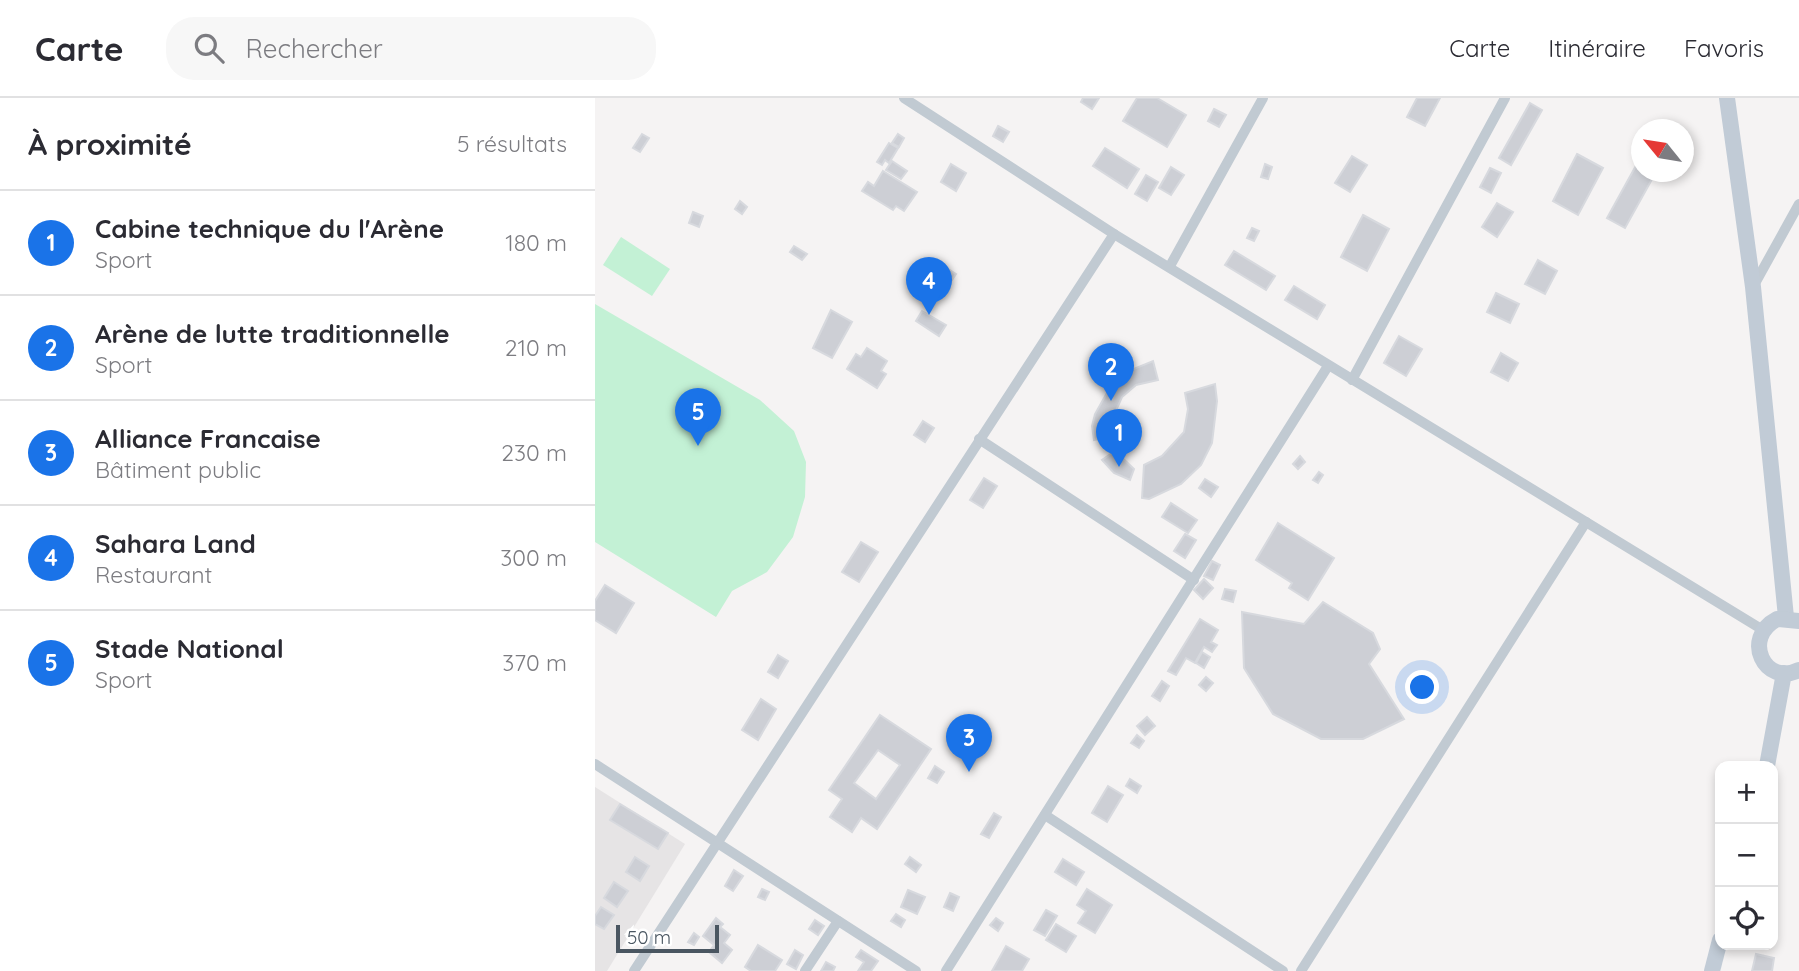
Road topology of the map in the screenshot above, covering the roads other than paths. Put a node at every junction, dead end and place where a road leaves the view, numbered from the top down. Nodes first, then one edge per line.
1 (904, 98) edge
2 (1263, 98) edge
3 (1505, 98) edge
4 (1727, 98) edge
5 (1799, 204) edge
6 (1114, 234) junction
7 (1170, 266) junction
8 (1753, 287) junction
9 (1328, 366) junction
10 (1352, 380) junction
11 (979, 439) junction
12 (1586, 522) junction
13 (1195, 580) junction
14 (1792, 619) edge
15 (1763, 630) junction
16 (1791, 672) edge
17 (1768, 761) edge
18 (595, 764) edge
19 (1045, 815) junction
20 (717, 843) junction
21 (838, 921) junction
22 (1717, 950) edge
23 (634, 971) edge
24 (805, 971) edge
25 (916, 971) edge
26 (946, 971) edge
27 (1283, 971) edge
28 (1301, 971) edge
29 (1712, 971) edge

1 - 6 street
2 - 7 street
3 - 10 street
4 - 8 main road
5 - 8 street
6 - 7 street
6 - 11 street
7 - 9 street
8 - 14 main road
9 - 10 street
9 - 13 street
10 - 12 street
11 - 13 street
11 - 20 street
12 - 15 street
12 - 28 street
13 - 19 street
14 - 15 main road
15 - 16 main road
16 - 17 main road
18 - 20 street
19 - 26 street
19 - 27 street
20 - 21 street
20 - 23 street
21 - 24 street
21 - 25 street
22 - 29 main road

